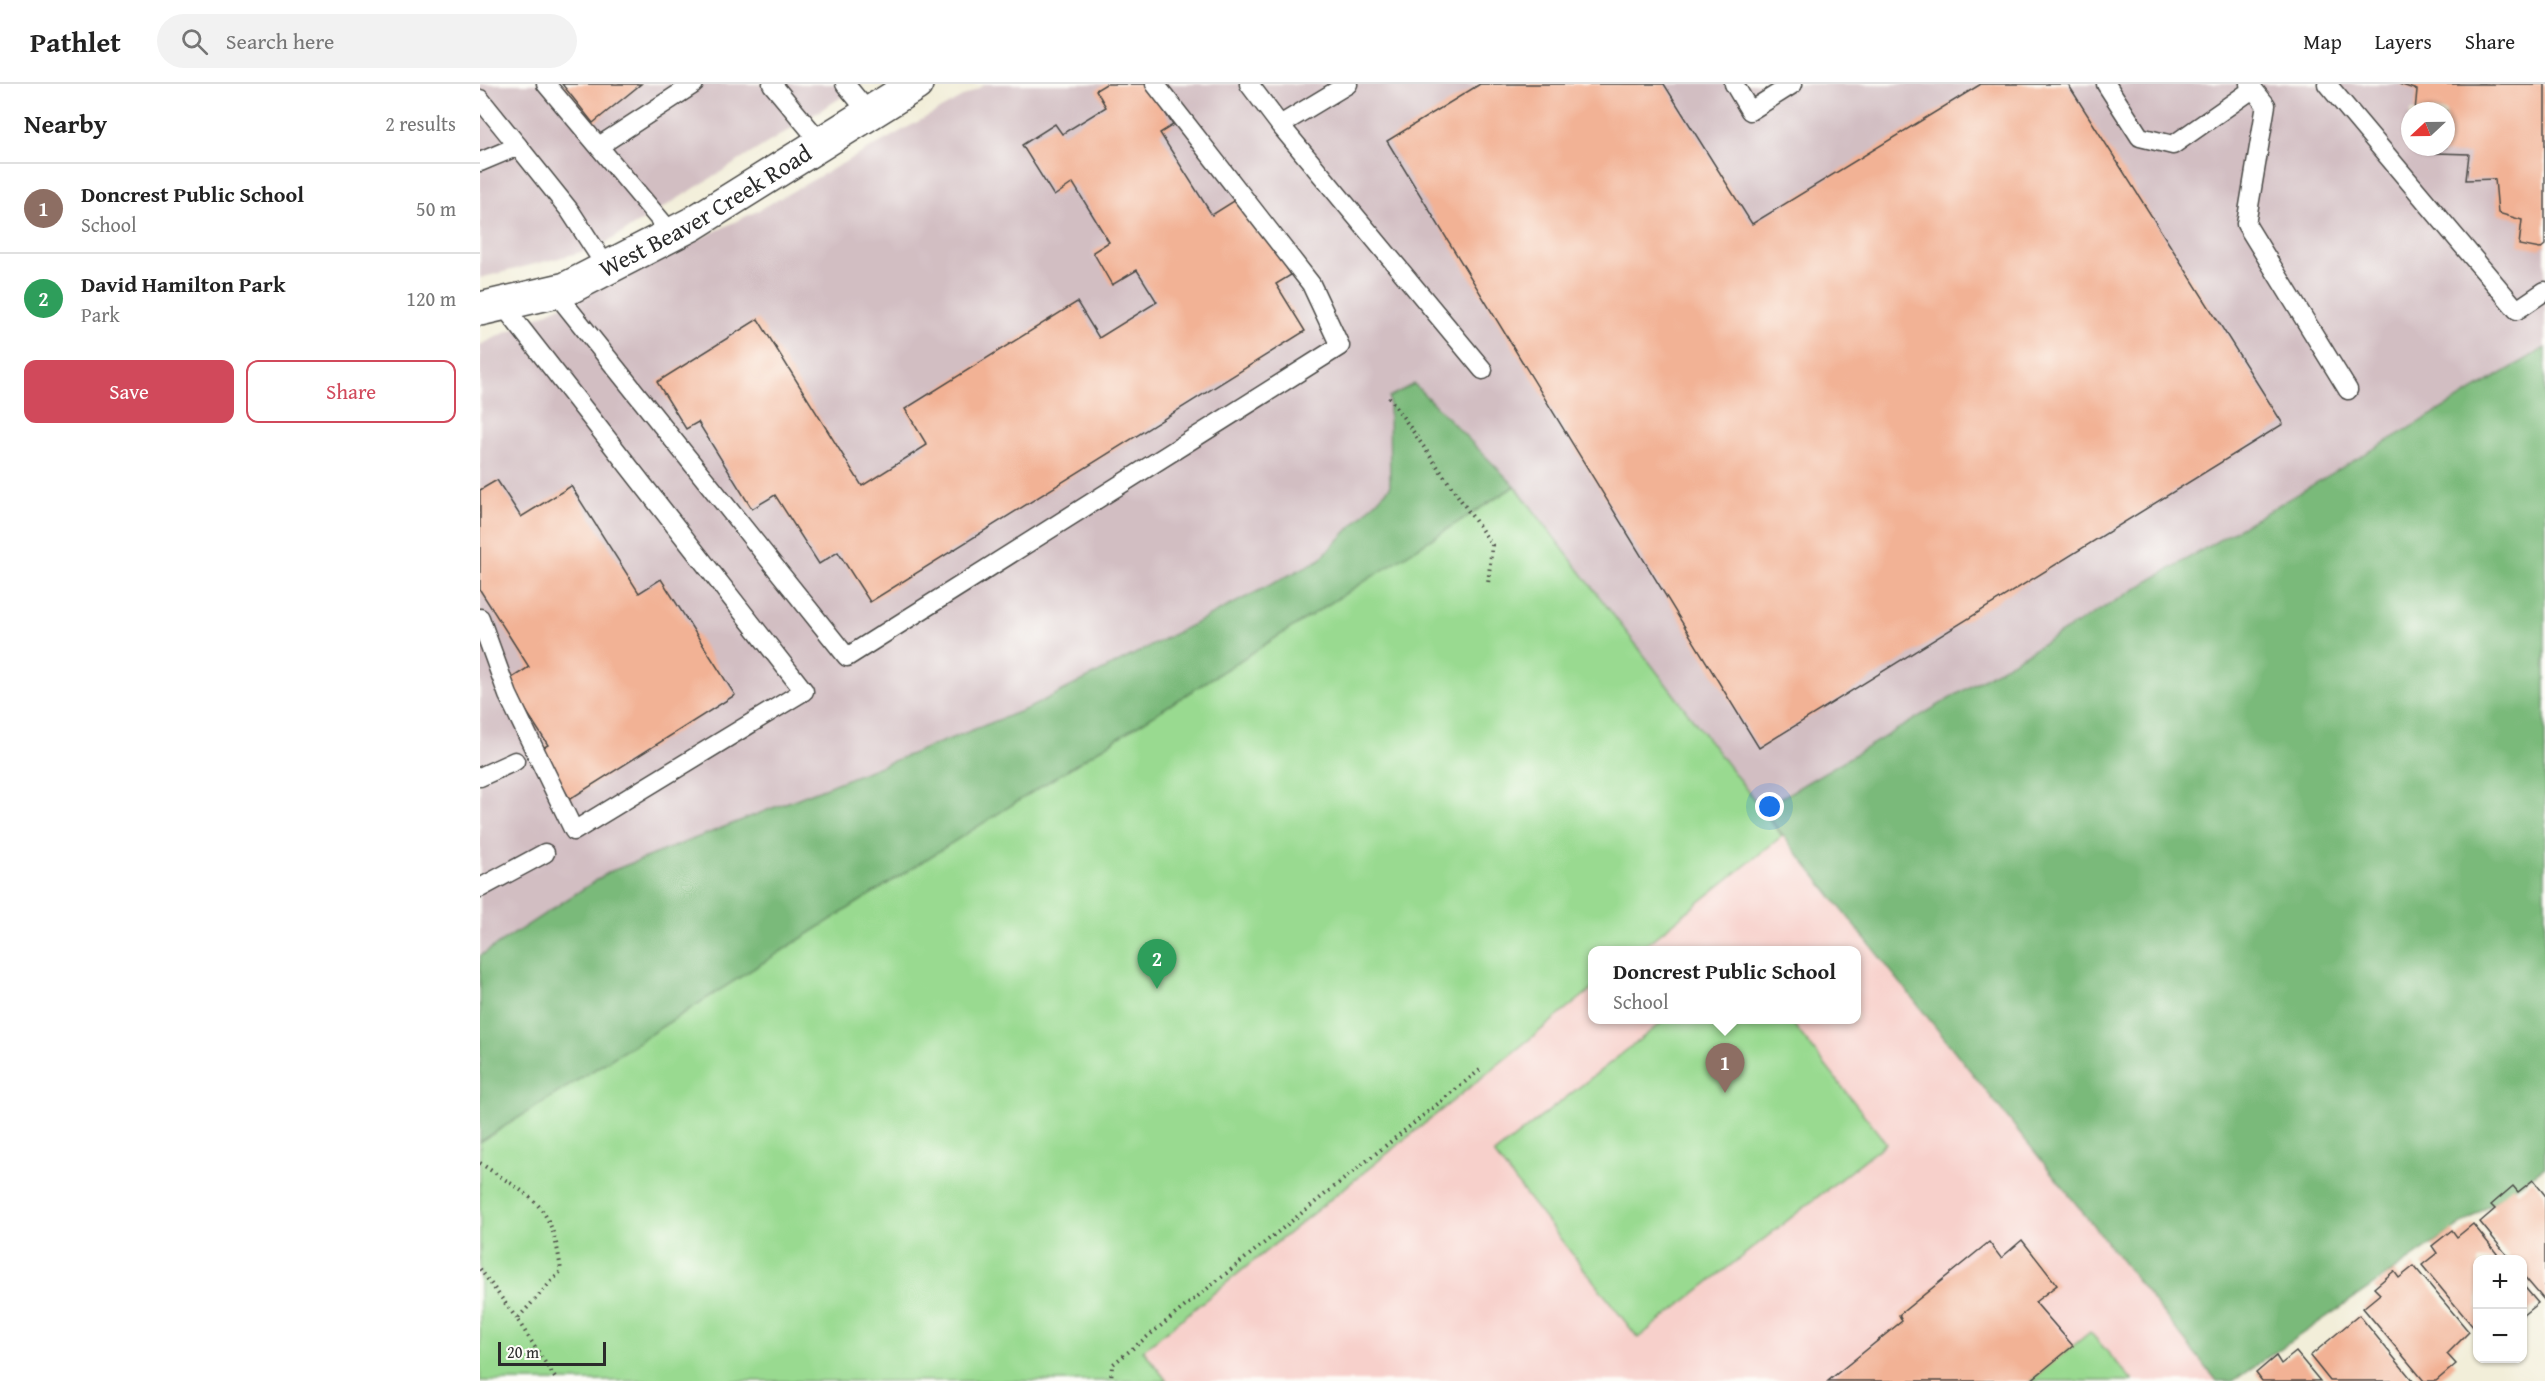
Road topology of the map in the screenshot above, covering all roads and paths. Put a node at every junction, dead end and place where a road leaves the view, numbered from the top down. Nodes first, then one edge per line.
1 (546, 84) edge
2 (694, 84) edge
3 (772, 84) edge
4 (845, 84) edge
5 (916, 84) edge
6 (1155, 84) edge
7 (1249, 84) edge
8 (1348, 84) edge
9 (1734, 84) edge
10 (1793, 84) edge
11 (2106, 84) edge
12 (2327, 84) edge
13 (2251, 87) edge
14 (480, 99) edge
15 (869, 113) junction
16 (1280, 125) junction
17 (821, 143) junction
18 (518, 146) junction
19 (599, 146) junction
20 (480, 162) edge
21 (672, 234) junction
22 (608, 268) junction
23 (2545, 291) edge
24 (555, 292) junction
25 (491, 306) edge
26 (1483, 370) dead end
27 (2348, 390) dead end
28 (1389, 397) dead end
29 (1488, 584) dead end
30 (480, 618) edge
31 (515, 761) dead end
32 (480, 777) edge
33 (545, 853) dead end
34 (480, 888) edge
35 (1480, 1070) dead end
36 (480, 1163) edge
37 (480, 1269) edge
38 (517, 1319) junction
39 (557, 1381) edge
40 (1111, 1381) edge

1 - 19 lane
2 - 19 lane
3 - 17 lane
4 - 15 lane
5 - 15 street, West Beaver Creek Road
6 - 24 lane
7 - 16 lane
8 - 16 lane
9 - 10 lane
11 - 13 lane
12 - 23 lane
13 - 27 lane
14 - 18 lane
15 - 17 street, West Beaver Creek Road
16 - 26 lane
17 - 21 street, West Beaver Creek Road
18 - 20 lane
18 - 22 lane
19 - 21 lane
21 - 22 street, West Beaver Creek Road
22 - 24 street, West Beaver Creek Road
24 - 25 street, West Beaver Creek Road
25 - 30 lane
28 - 29 path
31 - 32 lane
33 - 34 lane
35 - 40 path
36 - 38 path
37 - 38 path
38 - 39 path

